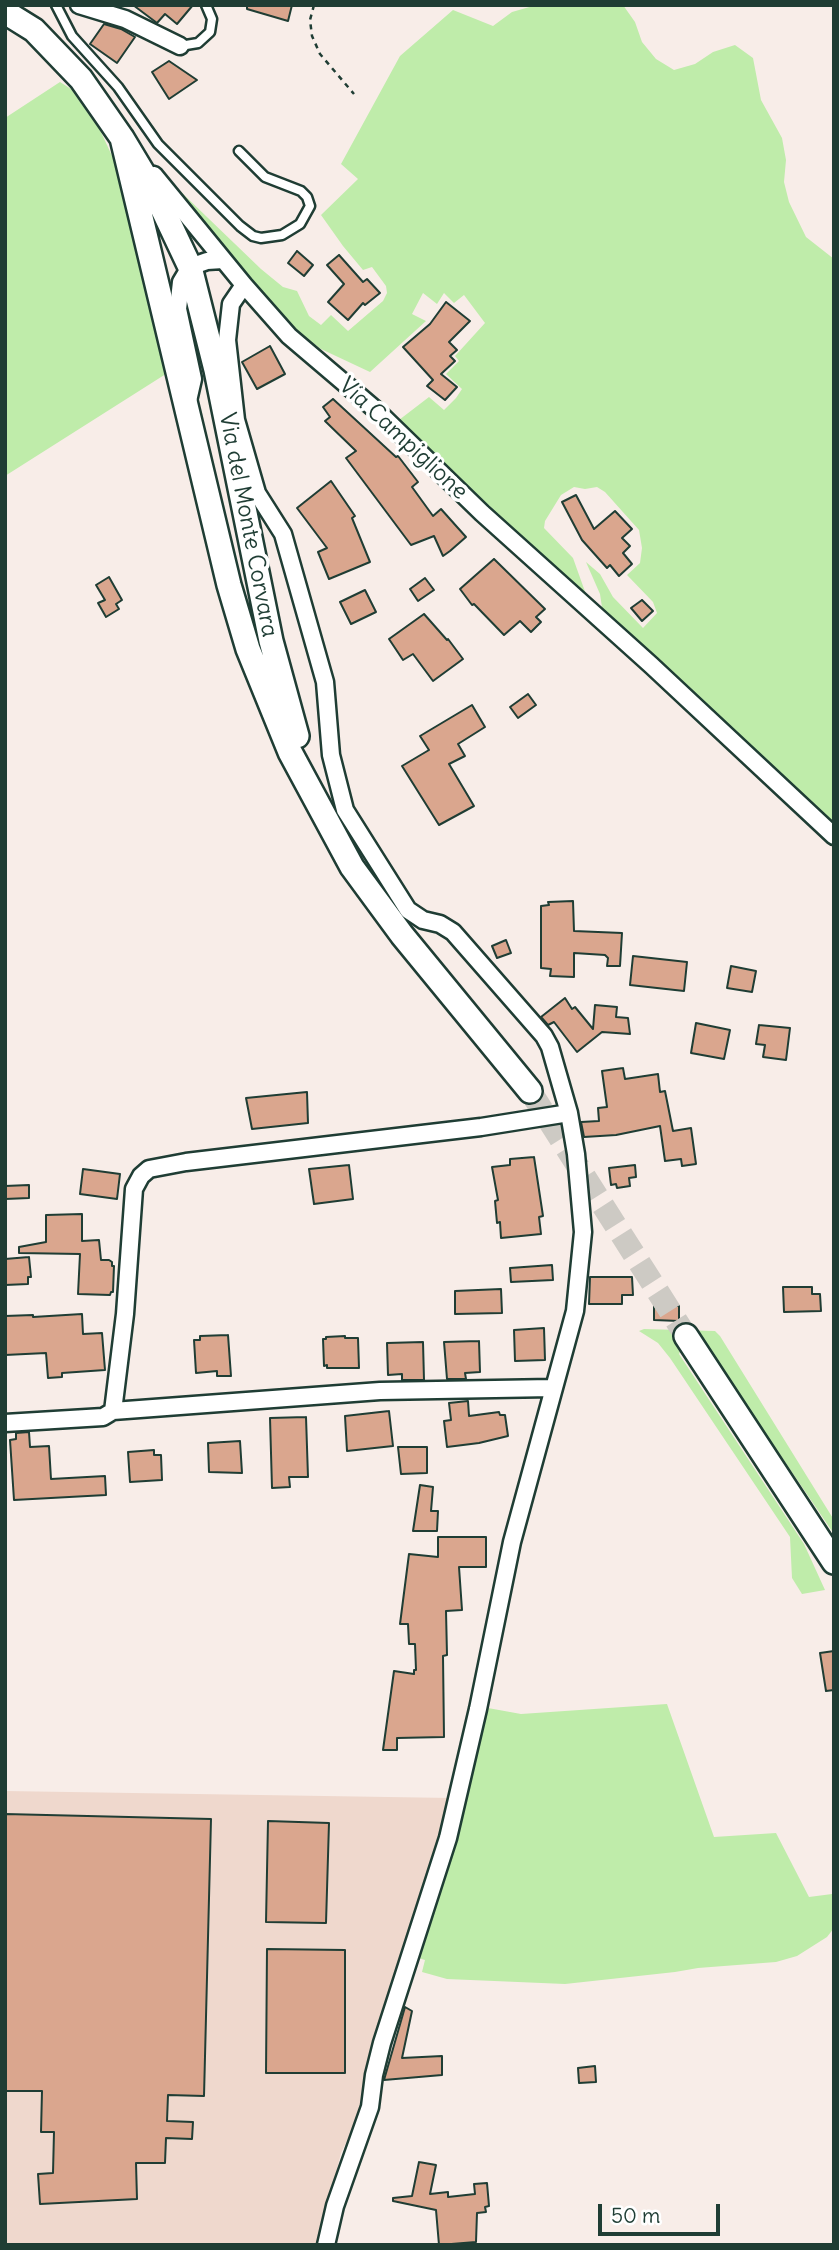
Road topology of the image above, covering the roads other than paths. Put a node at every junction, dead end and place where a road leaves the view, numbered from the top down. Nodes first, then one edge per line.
1 (56, 5) edge
2 (79, 5) edge
3 (206, 5) edge
4 (5, 12) edge
5 (180, 46) joint
6 (122, 138) junction
7 (239, 151) dead end
8 (223, 260) junction
9 (190, 267) junction
10 (244, 285) junction
11 (186, 407) junction
12 (308, 783) junction
13 (834, 836) edge
14 (530, 1091) tunnel mouth
15 (569, 1113) junction
16 (686, 1336) tunnel mouth
17 (552, 1388) junction
18 (113, 1411) junction
19 (5, 1423) edge
20 (834, 1562) edge
21 (326, 2245) edge

1 - 7 lane
2 - 5 street
3 - 5 lane
4 - 6 main road, Via Campiglione
6 - 8 street, Via Campiglione
6 - 9 main road, Via del Monte Corvara
6 - 11 main road, Via del Monte Corvara
8 - 9 street
8 - 10 street, Via Campiglione
9 - 11 street, Via del Monte Corvara
9 - 12 main road, Via del Monte Corvara
10 - 13 street, Via Campiglione
10 - 15 street
11 - 12 main road, Via del Monte Corvara
12 - 14 main road, Via del Monte Corvara
15 - 17 street
15 - 18 street
16 - 20 main road
17 - 18 street
17 - 21 street
18 - 19 street

